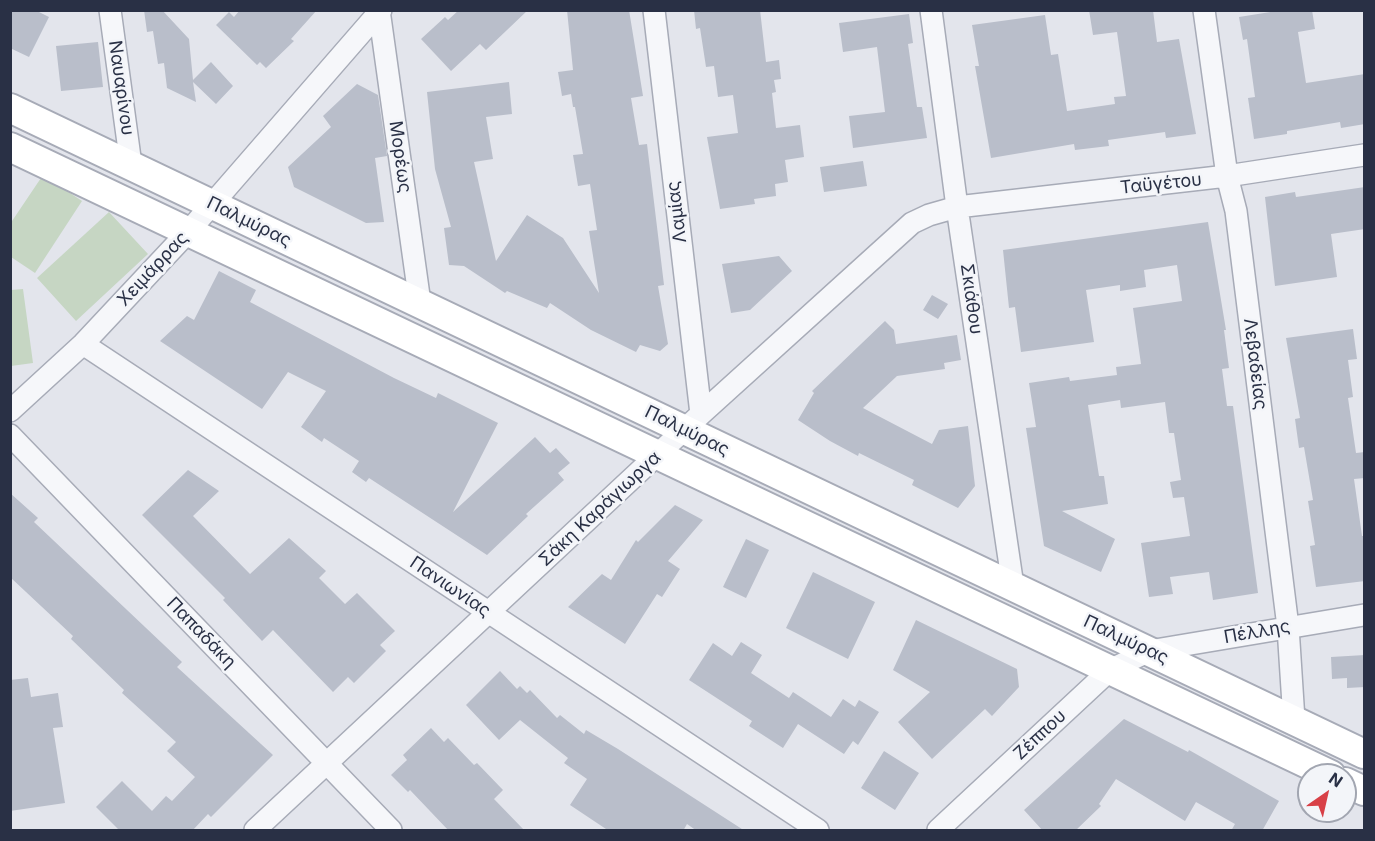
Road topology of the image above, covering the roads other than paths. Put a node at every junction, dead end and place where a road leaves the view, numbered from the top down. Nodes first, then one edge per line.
1 (110, 10) edge
2 (654, 10) edge
3 (931, 10) edge
4 (1204, 10) edge
5 (380, 11) edge
6 (10, 108) edge
7 (10, 147) edge
8 (1365, 155) edge
9 (131, 165) junction
10 (1227, 176) junction
11 (213, 204) junction
12 (957, 207) junction
13 (188, 232) junction
14 (420, 303) junction
15 (83, 344) junction
16 (10, 411) edge
17 (693, 422) junction
18 (10, 435) edge
19 (659, 455) junction
20 (1014, 586) junction
21 (488, 612) junction
22 (1365, 615) edge
23 (1288, 627) junction
24 (1149, 651) junction
25 (1110, 670) junction
26 (1294, 720) junction
27 (1365, 754) edge
28 (1306, 763) edge
29 (327, 764) junction
30 (255, 831) edge
31 (391, 831) edge
32 (818, 831) edge
33 (938, 831) edge

1 - 9 street, Ναυαρίνου
2 - 17 street, Λαμίας
3 - 12 street, Σκιάθου
4 - 10 street, Λεβαδείας
5 - 11 street, Χειμάρρας
5 - 14 street, Μορέως
6 - 9 main road, Παλμύρας
7 - 13 main road, Παλμύρας
8 - 10 street, Ταϋγέτου
9 - 11 main road, Παλμύρας
10 - 12 street, Ταϋγέτου
10 - 23 street, Λεβαδείας
11 - 13 street, Χειμάρρας
11 - 14 main road, Παλμύρας
12 - 17 street, Σάκη Καράγιωργα
12 - 20 street, Σκιάθου
13 - 15 street, Χειμάρρας
13 - 19 main road, Παλμύρας
14 - 17 main road, Παλμύρας
15 - 16 street, Χειμάρρας
15 - 21 street, Πανιωνίας
17 - 19 street, Σάκη Καράγιωργα
17 - 20 main road, Παλμύρας
18 - 29 street, Παπαδάκη
19 - 21 street, Σάκη Καράγιωργα
19 - 25 main road, Παλμύρας
20 - 24 main road, Παλμύρας
21 - 29 street, Σάκη Καράγιωργα
21 - 32 street, Πανιωνίας
22 - 23 street, Πέλλης
23 - 24 street, Πέλλης
23 - 26 street, Λεβαδείας
24 - 25 street, Ζέππου
24 - 26 main road, Παλμύρας
25 - 28 main road, Παλμύρας
25 - 33 street, Ζέππου
26 - 27 main road, Παλμύρας
29 - 30 street, Σάκη Καράγιωργα
29 - 31 street, Παπαδάκη

